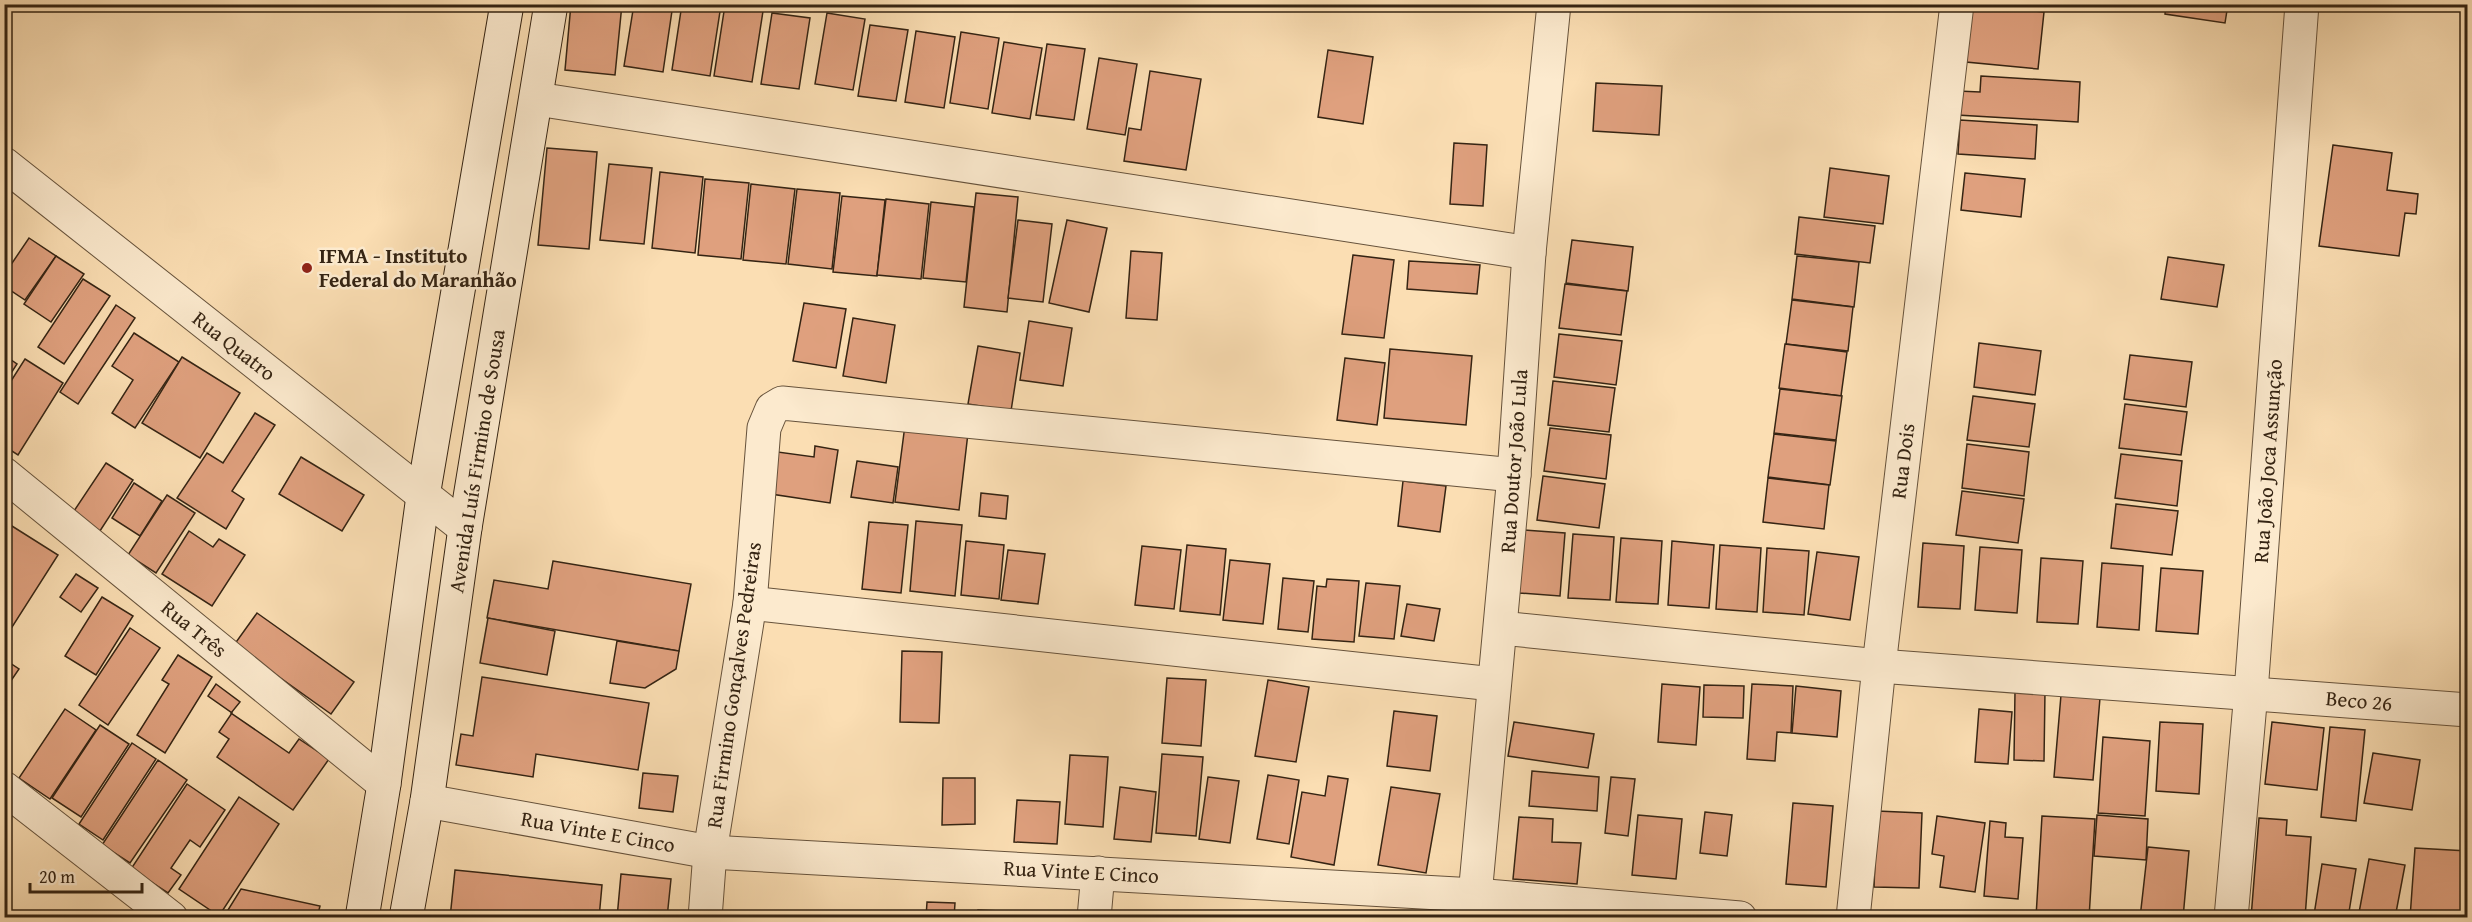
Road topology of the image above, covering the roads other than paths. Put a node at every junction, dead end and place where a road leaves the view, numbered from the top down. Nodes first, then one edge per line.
1 (1554, 4) edge
2 (1957, 4) edge
3 (2302, 4) edge
4 (505, 18) edge
5 (549, 20) edge
6 (537, 99) junction
7 (4, 164) edge
8 (1529, 253) junction
9 (4, 474) edge
10 (1514, 475) junction
11 (423, 496) junction
12 (465, 528) junction
13 (750, 603) junction
14 (1501, 628) junction
15 (1879, 666) junction
16 (1493, 684) junction
17 (2251, 692) junction
18 (2468, 710) edge
19 (384, 784) junction
20 (4, 788) edge
21 (427, 801) junction
22 (710, 852) junction
23 (1098, 873) junction
24 (1474, 906) edge
25 (171, 918) edge
26 (362, 918) edge
27 (406, 918) edge
28 (705, 918) edge
29 (1094, 918) edge
30 (1740, 918) edge
31 (1853, 918) edge
32 (2231, 918) edge

1 - 8 street, Rua Doutor João Lula
2 - 15 street, Rua Dois
3 - 17 street, Rua João Joca Assunção
4 - 5 street
4 - 11 street
5 - 6 street, Avenida Luís Firmino de Sousa
6 - 8 street
6 - 12 street, Avenida Luís Firmino de Sousa
7 - 11 street, Rua Quatro
8 - 10 street, Rua Doutor João Lula
9 - 19 street, Rua Três
10 - 13 street, Rua Firmino Gonçalves Pedreiras
10 - 14 street, Rua Doutor João Lula
11 - 12 street, Rua Quatro
11 - 19 street
12 - 21 street, Avenida Luís Firmino de Sousa
13 - 16 street
13 - 22 street, Rua Firmino Gonçalves Pedreiras
14 - 15 street, Beco 26
14 - 16 street, Rua Doutor João Lula
15 - 17 street, Beco 26
15 - 31 street, Rua Dois
16 - 24 street, Rua Doutor João Lula
17 - 18 street, Beco 26
17 - 32 street, Rua João Joca Assunção
19 - 26 street
20 - 25 street
21 - 22 street, Rua Vinte E Cinco
21 - 27 street, Avenida Luís Firmino de Sousa
22 - 23 street, Rua Vinte E Cinco
22 - 28 street, Rua Firmino Gonçalves Pedreiras
23 - 24 street, Rua Vinte E Cinco
23 - 29 street
24 - 30 street, Rua Vinte E Cinco

